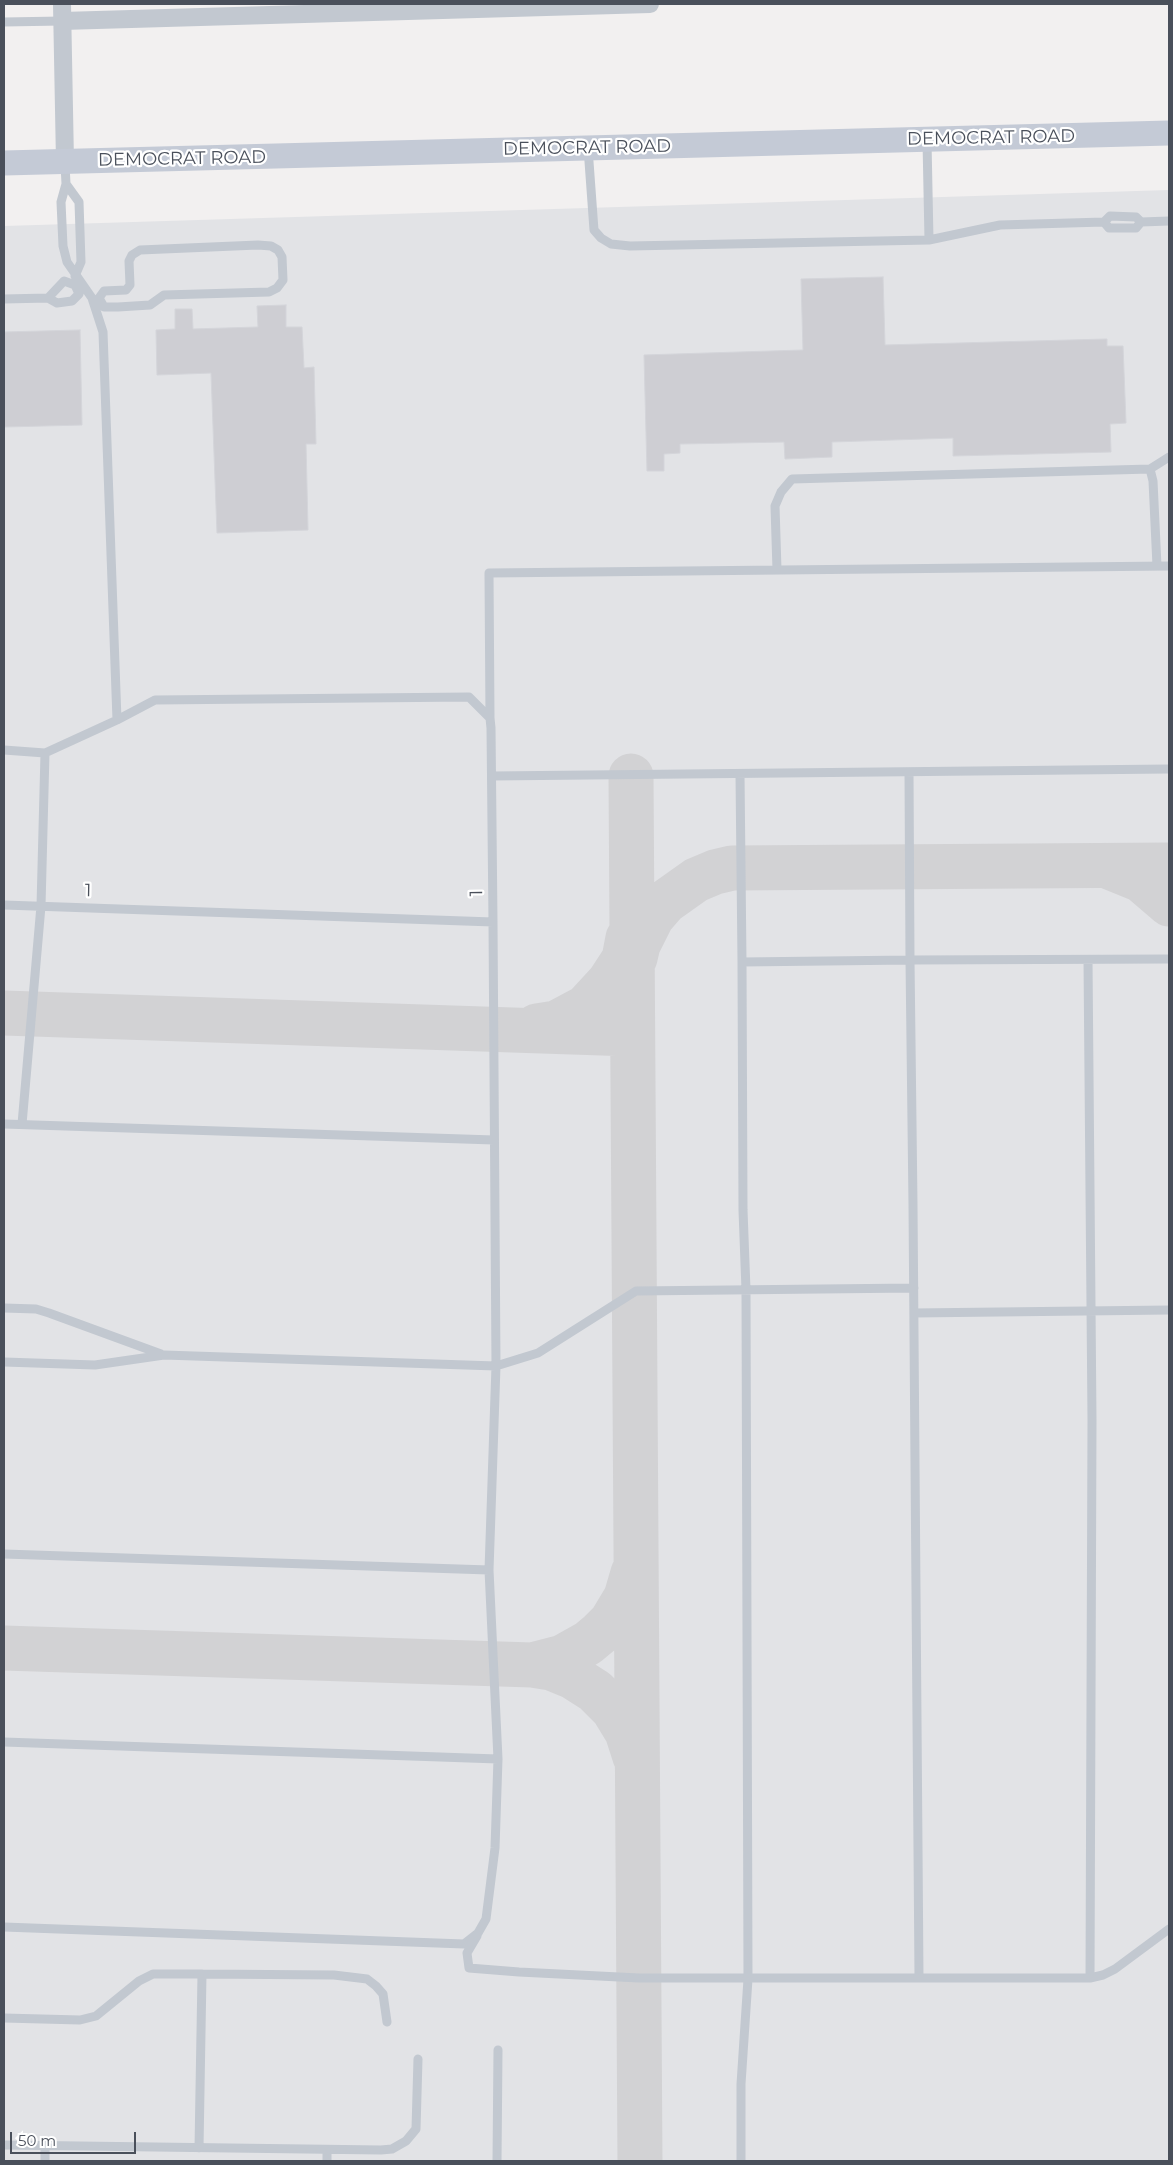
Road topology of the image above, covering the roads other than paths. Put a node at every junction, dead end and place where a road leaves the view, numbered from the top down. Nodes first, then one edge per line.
1 (650, 4) edge
2 (452, 6) edge
3 (265, 9) edge
4 (302, 9) edge
5 (62, 12) edge
6 (4, 22) edge
7 (1169, 133) edge
8 (927, 140) junction
9 (588, 148) junction
10 (4, 162) edge
11 (65, 173) junction
12 (1169, 221) edge
13 (929, 240) junction
14 (77, 281) junction
15 (4, 298) edge
16 (48, 298) junction
17 (96, 298) junction
18 (1169, 457) edge
19 (1150, 469) junction
20 (1157, 566) junction
21 (1169, 566) edge
22 (777, 570) junction
23 (490, 718) junction
24 (117, 720) junction
25 (4, 750) edge
26 (45, 752) junction
27 (1169, 769) edge
28 (909, 772) junction
29 (740, 774) junction
30 (492, 776) junction
31 (4, 905) edge
32 (41, 906) junction
33 (493, 922) junction
34 (1169, 959) edge
35 (910, 960) junction
36 (1088, 960) junction
37 (742, 962) junction
38 (4, 1124) edge
39 (22, 1124) junction
40 (494, 1140) junction
41 (914, 1288) junction
42 (746, 1290) junction
43 (4, 1308) edge
44 (1169, 1310) edge
45 (1090, 1311) junction
46 (914, 1313) junction
47 (164, 1355) junction
48 (4, 1362) edge
49 (496, 1366) junction
50 (4, 1554) edge
51 (489, 1570) junction
52 (4, 1742) edge
53 (498, 1758) junction
54 (4, 1927) edge
55 (1169, 1929) edge
56 (478, 1933) junction
57 (202, 1974) junction
58 (919, 1978) junction
59 (1090, 1978) junction
60 (748, 1979) junction
61 (4, 2018) edge
62 (387, 2022) dead end
63 (498, 2050) dead end
64 (418, 2059) dead end
65 (4, 2145) edge
66 (45, 2145) junction
67 (199, 2148) junction
68 (327, 2150) junction
69 (45, 2161) edge
70 (327, 2161) edge
71 (497, 2161) edge
72 (742, 2161) edge

1 - 2 street
2 - 4 street
3 - 4 street
3 - 5 street
5 - 6 lane
5 - 11 street
7 - 8 main road, DEMOCRAT ROAD
8 - 9 main road, DEMOCRAT ROAD
8 - 13 lane
9 - 11 main road, DEMOCRAT ROAD
9 - 13 lane
10 - 11 main road, DEMOCRAT ROAD
11 - 14 lane
11 - 14 lane
12 - 13 lane
14 - 16 lane
14 - 16 lane
14 - 17 lane
15 - 16 lane
17 - 17 lane
17 - 24 lane
18 - 19 lane
19 - 20 lane
19 - 22 lane
20 - 21 lane
20 - 22 lane
22 - 23 lane, 1
23 - 24 lane
23 - 30 lane, 1
24 - 26 lane
25 - 26 lane
26 - 32 lane
27 - 28 lane
28 - 29 lane
28 - 35 lane
29 - 30 lane
29 - 37 lane
30 - 33 lane, 1
31 - 32 lane, 1
32 - 33 lane, 1
32 - 39 lane
33 - 40 lane
34 - 36 lane
35 - 36 lane
35 - 37 lane
35 - 41 lane
36 - 45 lane
37 - 42 lane
38 - 39 lane
39 - 40 lane
40 - 49 lane
41 - 42 lane
41 - 46 lane
42 - 49 lane
42 - 60 lane
43 - 47 lane
44 - 45 lane
45 - 46 lane
45 - 59 lane
46 - 58 lane
47 - 48 lane
47 - 49 lane
49 - 51 lane
50 - 51 lane
51 - 53 lane
52 - 53 lane
53 - 56 lane
54 - 56 lane
55 - 59 lane
56 - 60 lane
57 - 61 lane
57 - 62 lane
57 - 67 lane
58 - 59 lane
58 - 60 lane
60 - 72 lane
63 - 71 lane
64 - 68 lane
65 - 66 lane
66 - 67 lane
66 - 69 lane
67 - 68 lane
68 - 70 lane

